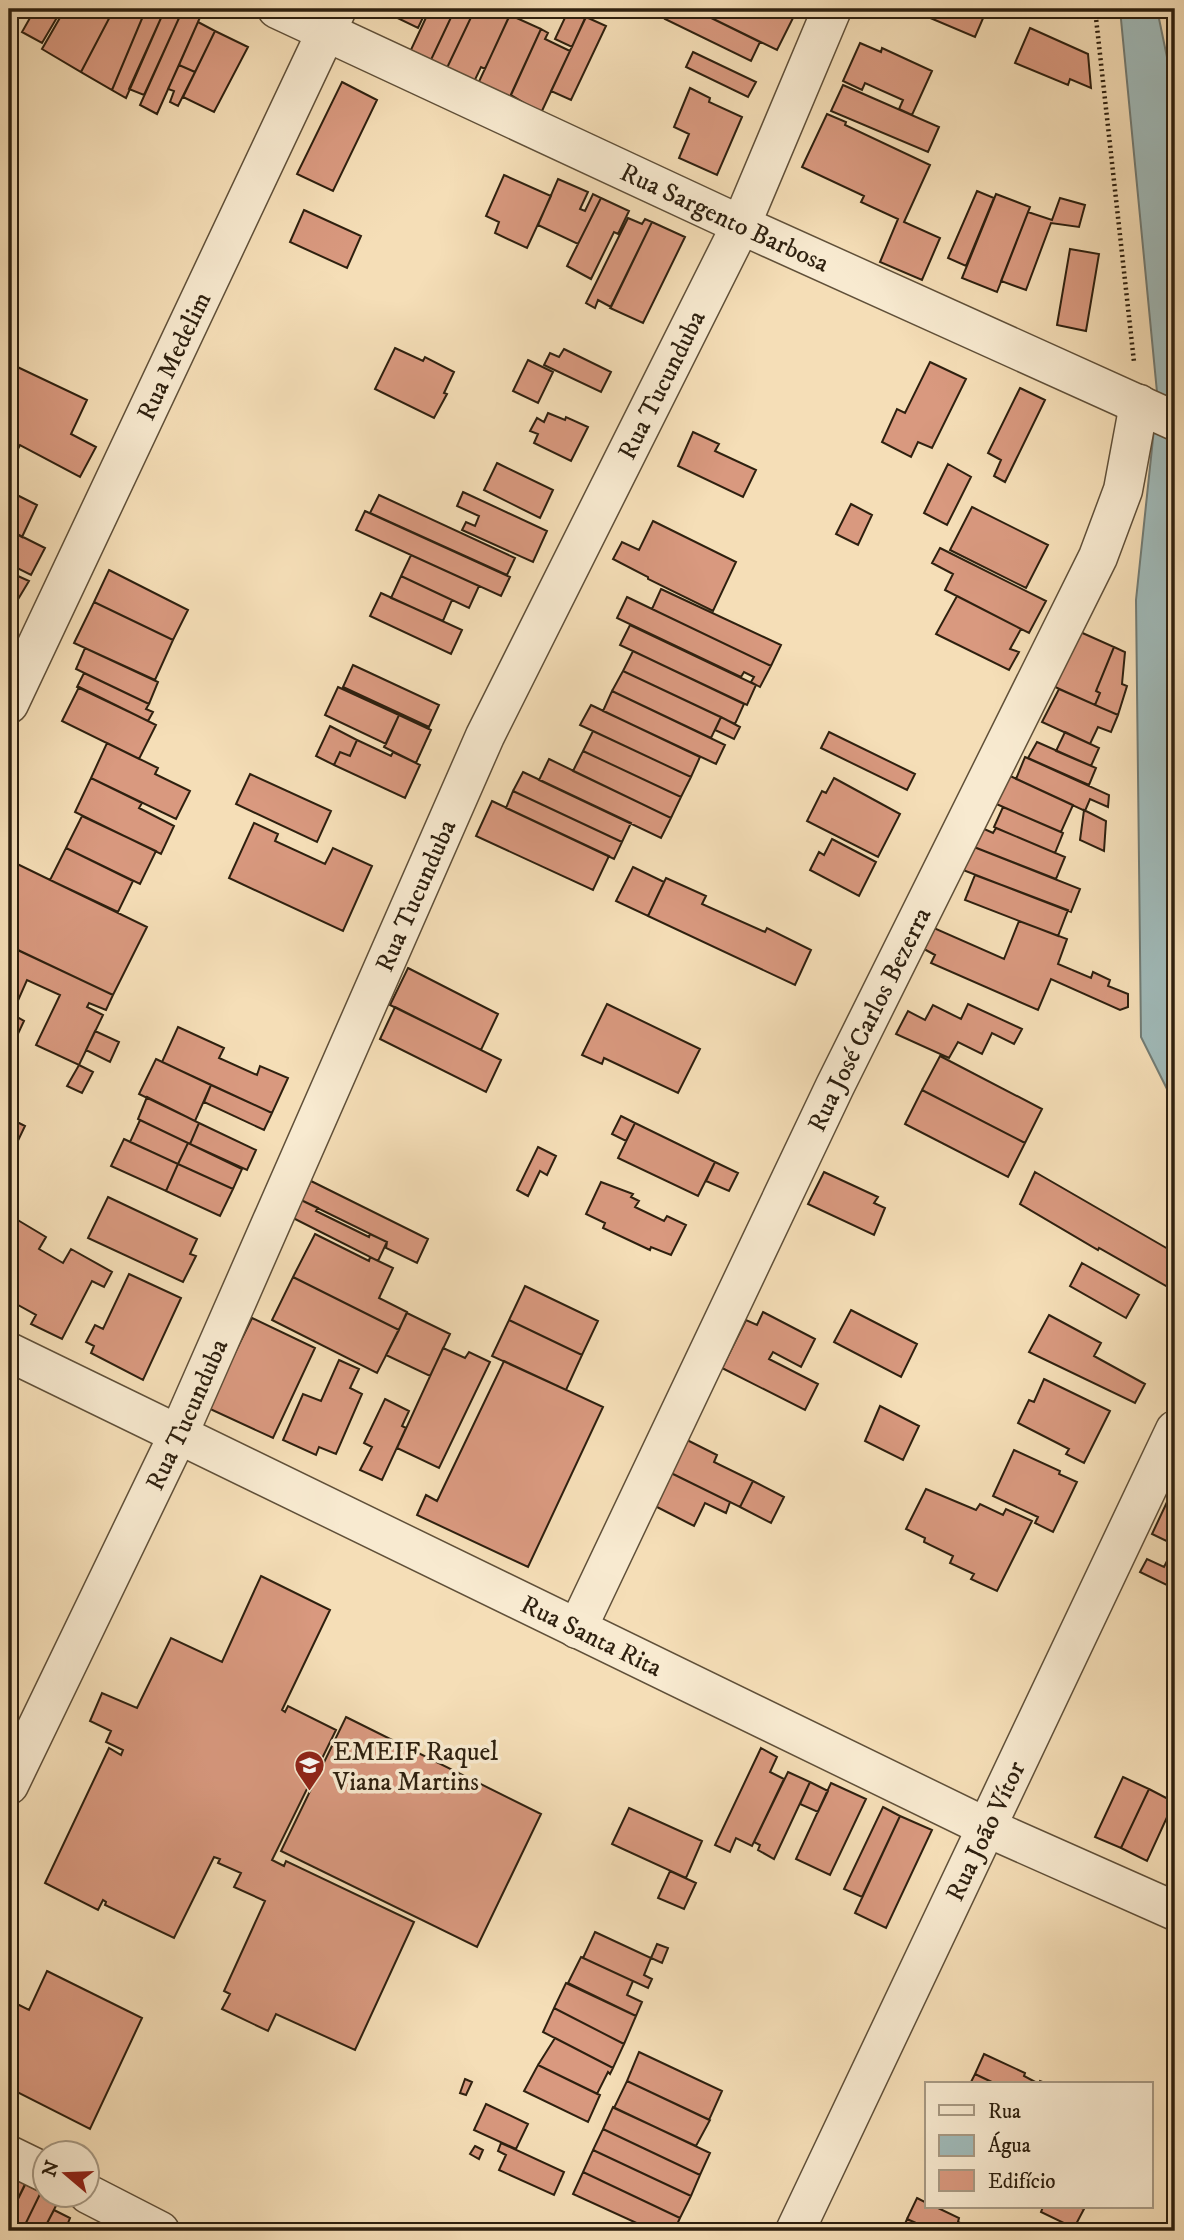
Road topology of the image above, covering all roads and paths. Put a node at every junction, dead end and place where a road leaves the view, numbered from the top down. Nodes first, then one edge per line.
1 (277, 9) edge
2 (832, 9) edge
3 (1095, 9) edge
4 (332, 20) edge
5 (741, 225) junction
6 (1139, 404) junction
7 (1175, 421) edge
8 (9, 704) edge
9 (9, 1352) edge
10 (1175, 1430) edge
11 (179, 1433) junction
12 (577, 1629) junction
13 (9, 1785) edge
14 (988, 1828) junction
15 (1175, 1911) edge
16 (9, 2155) edge
17 (32, 2166) edge
18 (102, 2201) edge
19 (160, 2231) edge
20 (795, 2231) edge

1 - 4 street, Rua Sargento Barbosa
2 - 5 street, Rua Tucunduba
3 - 6 path
4 - 5 street, Rua Sargento Barbosa
4 - 8 street, Rua Medelim
5 - 6 street, Rua Sargento Barbosa
5 - 11 street, Rua Tucunduba
6 - 7 street, Rua Sargento Barbosa
6 - 12 street, Rua José Carlos Bezerra
9 - 11 street, Rua Santa Rita
10 - 14 street, Rua João Vítor
11 - 12 street, Rua Santa Rita
11 - 13 street, Rua Tucunduba
12 - 14 street, Rua Santa Rita
14 - 15 street, Rua Santa Rita
14 - 20 street, Rua João Vítor
16 - 17 street
18 - 19 street

